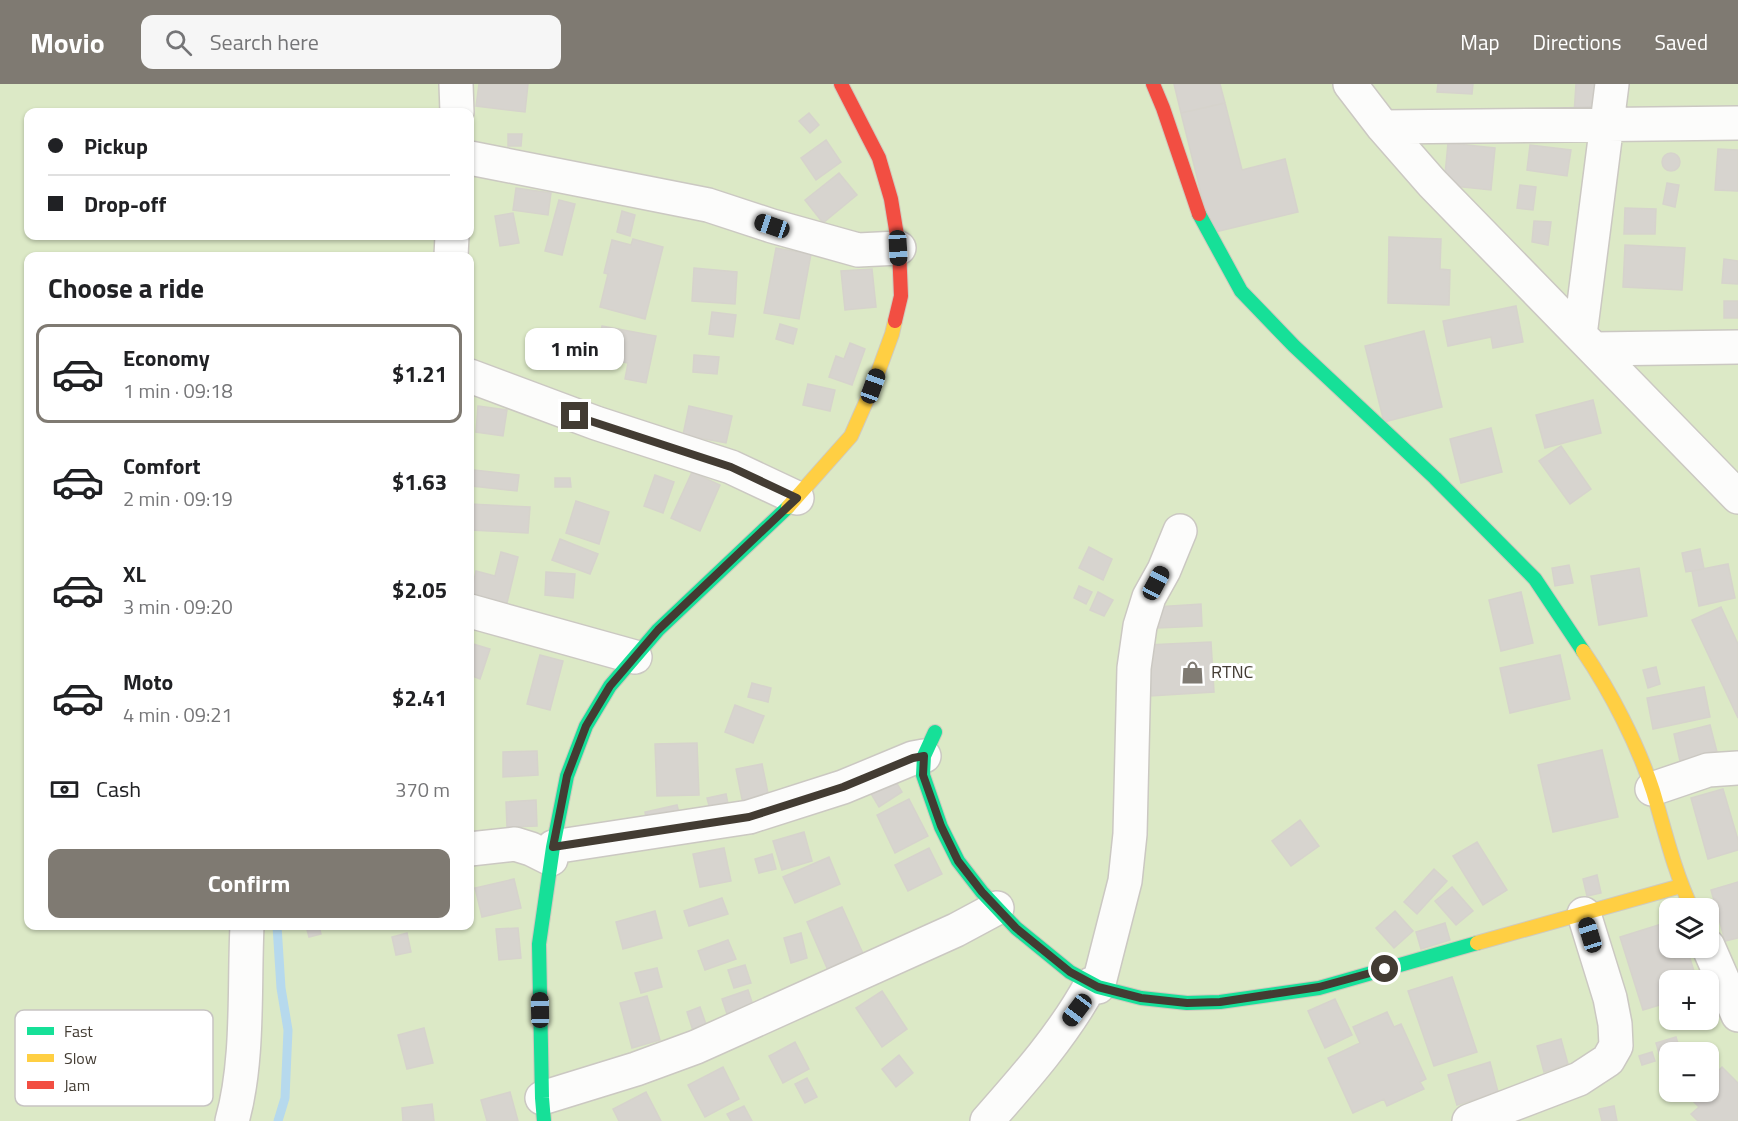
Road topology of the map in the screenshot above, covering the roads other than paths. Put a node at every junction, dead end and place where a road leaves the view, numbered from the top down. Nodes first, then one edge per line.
1 (456, 84) edge
2 (841, 84) edge
3 (1153, 84) edge
4 (1350, 84) edge
5 (1612, 84) edge
6 (457, 108) edge
7 (1738, 123) edge
8 (1608, 124) junction
9 (1383, 127) junction
10 (474, 159) edge
11 (898, 248) junction
12 (1587, 342) junction
13 (1738, 347) edge
14 (474, 377) edge
15 (1738, 497) edge
16 (797, 498) junction
17 (1180, 531) dead end
18 (474, 612) edge
19 (635, 657) junction
20 (930, 744) joint
21 (1738, 768) edge
22 (1652, 789) junction
23 (474, 849) edge
24 (552, 853) junction
25 (1681, 886) junction
26 (1687, 898) edge
27 (997, 908) junction
28 (1584, 914) junction
29 (247, 930) edge
30 (1713, 958) edge
31 (1094, 985) junction
32 (1738, 1015) edge
33 (543, 1110) edge
34 (232, 1121) edge
35 (987, 1121) edge
36 (1469, 1121) edge

1 - 6 street
2 - 11 street
3 - 22 street
4 - 9 street
5 - 8 street
7 - 8 street
8 - 9 street
8 - 12 street
9 - 12 street
10 - 11 street
11 - 16 street
12 - 13 street
12 - 15 street
14 - 16 street
16 - 19 street
17 - 31 street
18 - 19 street
19 - 24 street
20 - 24 street
20 - 27 street
21 - 22 street
22 - 25 street
23 - 24 street
24 - 33 street
25 - 26 street
25 - 28 street
27 - 31 street
27 - 33 street
28 - 31 street
28 - 36 street
29 - 34 street
30 - 32 street
31 - 35 street

